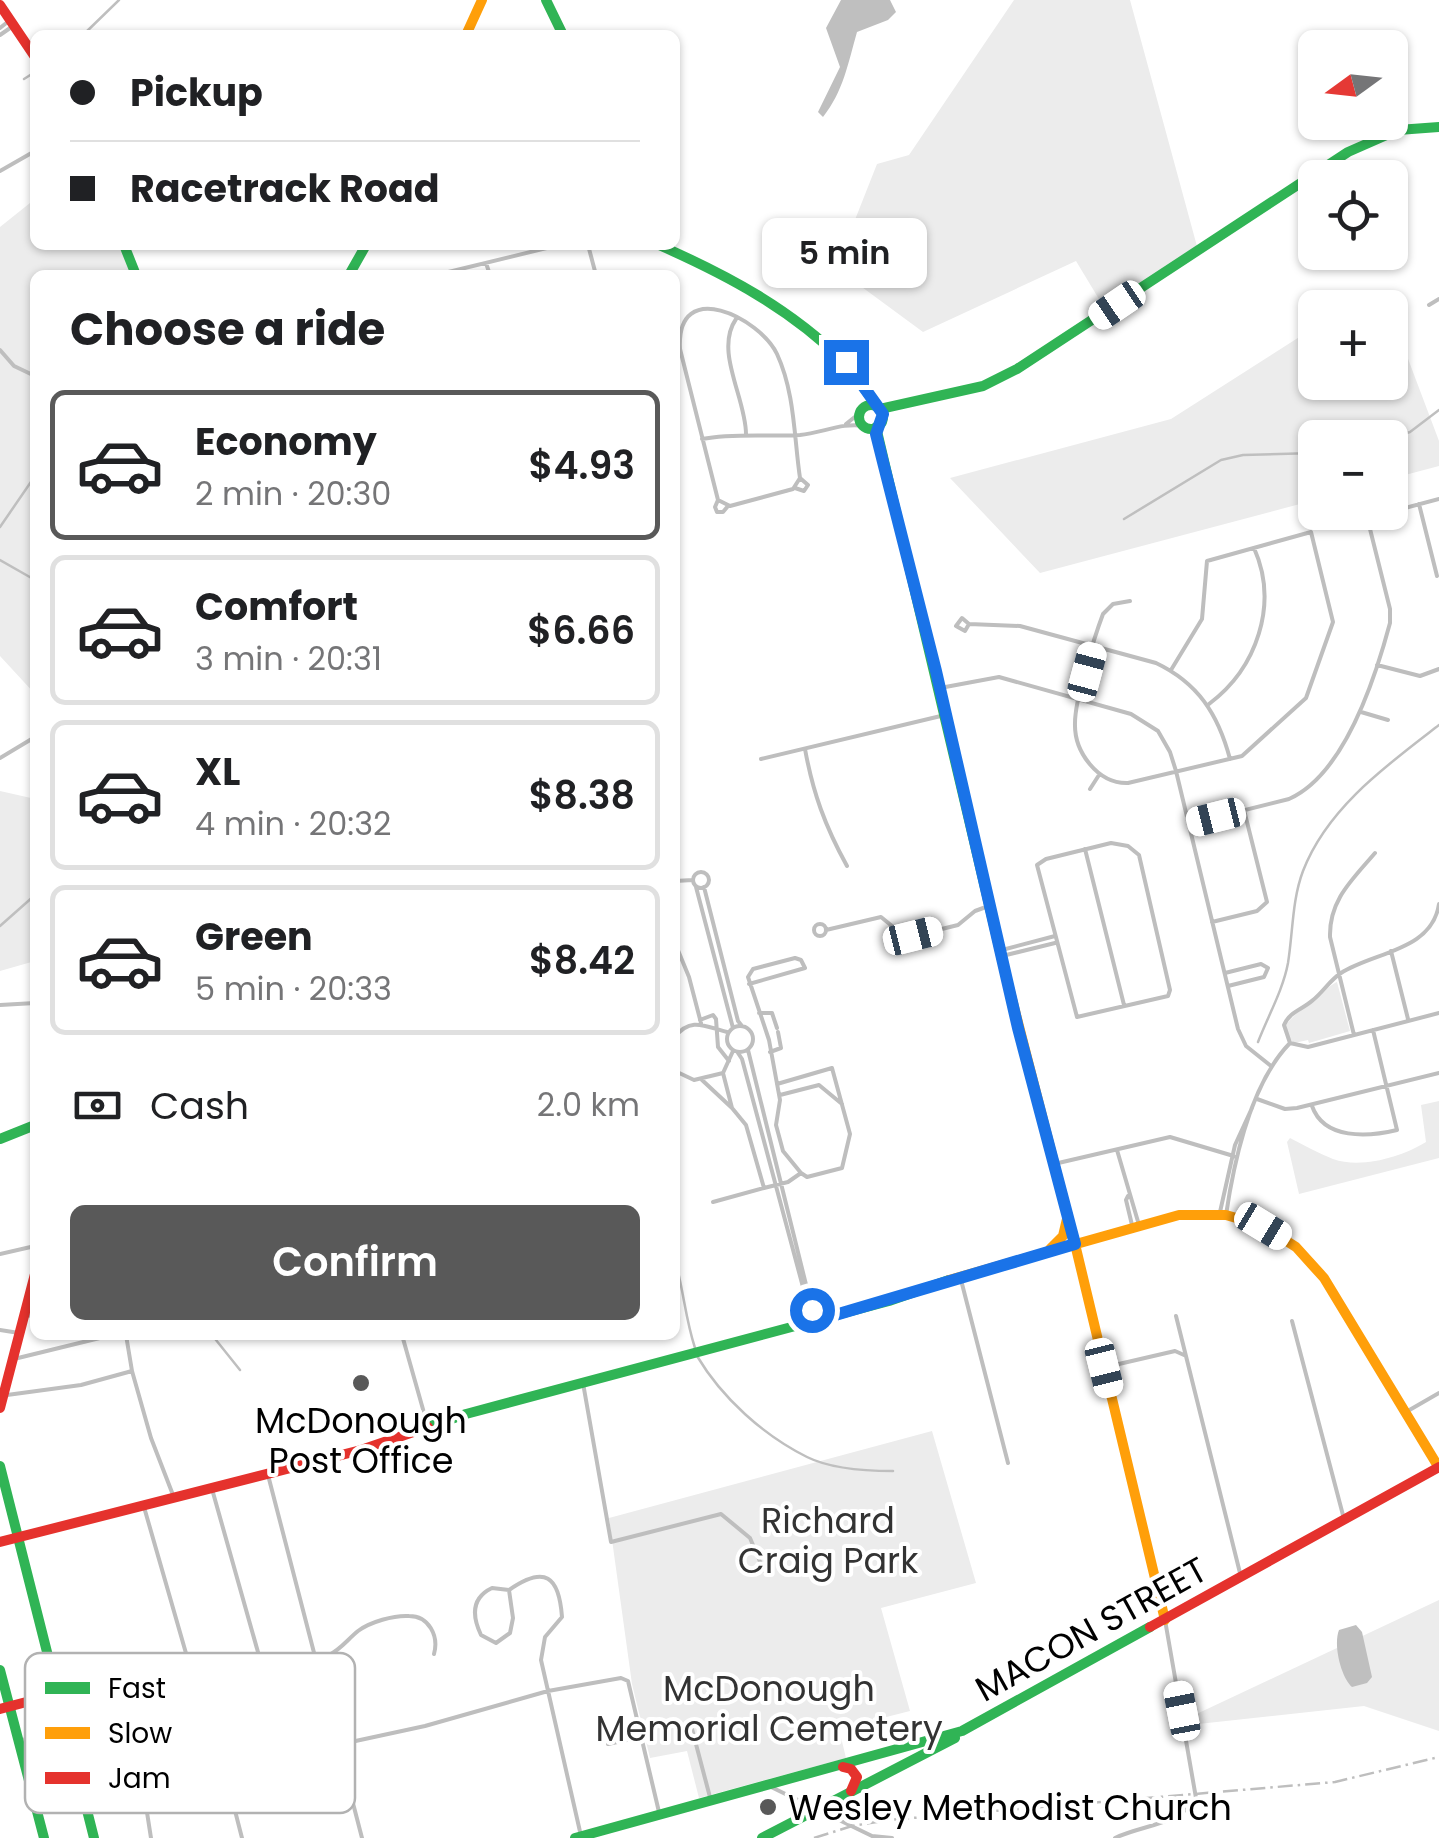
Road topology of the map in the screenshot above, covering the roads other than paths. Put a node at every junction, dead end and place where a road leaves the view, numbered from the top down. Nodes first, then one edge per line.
1 (480, 0) edge
2 (549, 0) edge
3 (0, 6) edge
4 (6, 27) edge
5 (466, 30) edge
6 (563, 30) edge
7 (30, 52) edge
8 (1439, 127) edge
9 (30, 154) edge
10 (0, 171) edge
11 (539, 250) edge
12 (671, 250) edge
13 (486, 263) junction
14 (457, 270) edge
15 (488, 270) edge
16 (1439, 299) edge
17 (1429, 305) dead end
18 (736, 318) junction
19 (0, 350) edge
20 (840, 359) junction
21 (30, 374) edge
22 (878, 407) junction
23 (900, 407) junction
24 (862, 410) junction
25 (842, 426) junction
26 (872, 426) junction
27 (746, 434) junction
28 (795, 435) junction
29 (702, 439) junction
30 (800, 478) junction
31 (794, 488) junction
32 (1439, 499) edge
33 (718, 500) junction
34 (1419, 504) junction
35 (728, 506) junction
36 (1408, 507) edge
37 (1370, 530) edge
38 (1254, 548) junction
39 (1437, 576) edge
40 (1130, 601) dead end
41 (970, 624) dead end
42 (1094, 646) junction
43 (1377, 664) junction
44 (1439, 669) edge
45 (1171, 670) junction
46 (939, 688) junction
47 (1080, 700) junction
48 (1209, 704) junction
49 (1362, 712) junction
50 (944, 715) junction
51 (1388, 720) dead end
52 (30, 739) edge
53 (805, 748) junction
54 (0, 758) edge
55 (761, 759) dead end
56 (1230, 759) junction
57 (1176, 771) junction
58 (1099, 775) junction
59 (1090, 789) dead end
60 (1244, 810) junction
61 (1188, 824) junction
62 (1085, 849) junction
63 (1375, 853) dead end
64 (847, 866) dead end
65 (693, 880) junction
66 (680, 881) edge
67 (696, 886) junction
68 (704, 887) junction
69 (990, 906) junction
70 (1439, 909) edge
71 (1212, 922) junction
72 (1429, 928) junction
73 (826, 930) dead end
74 (1439, 933) edge
75 (1056, 939) junction
76 (1390, 951) junction
77 (1001, 953) junction
78 (680, 956) edge
79 (1225, 973) junction
80 (1339, 974) junction
81 (749, 984) junction
82 (1228, 986) junction
83 (30, 1003) edge
84 (0, 1005) edge
85 (1125, 1006) junction
86 (1439, 1013) edge
87 (760, 1014) junction
88 (706, 1020) junction
89 (1409, 1021) junction
90 (742, 1026) junction
91 (718, 1030) junction
92 (730, 1030) junction
93 (1373, 1030) junction
94 (680, 1032) edge
95 (751, 1032) junction
96 (767, 1032) junction
97 (759, 1034) junction
98 (1354, 1034) junction
99 (753, 1040) junction
100 (1290, 1043) junction
101 (748, 1050) junction
102 (735, 1052) junction
103 (770, 1052) junction
104 (729, 1061) junction
105 (1271, 1066) junction
106 (723, 1073) junction
107 (1439, 1073) edge
108 (680, 1074) edge
109 (702, 1080) junction
110 (776, 1084) junction
111 (1387, 1086) junction
112 (779, 1095) junction
113 (1257, 1099) junction
114 (842, 1104) junction
115 (1312, 1106) junction
116 (732, 1108) junction
117 (30, 1128) edge
118 (0, 1139) edge
119 (1117, 1150) junction
120 (1234, 1156) junction
121 (1054, 1164) junction
122 (801, 1173) junction
123 (779, 1184) junction
124 (764, 1188) junction
125 (1128, 1196) junction
126 (713, 1202) dead end
127 (1068, 1214) junction
128 (1223, 1214) junction
129 (1136, 1223) junction
130 (1071, 1227) junction
131 (1111, 1232) junction
132 (1075, 1244) junction
133 (30, 1247) edge
134 (1046, 1252) junction
135 (0, 1254) edge
136 (1080, 1266) junction
137 (960, 1276) junction
138 (814, 1315) junction
139 (30, 1316) edge
140 (1176, 1316) dead end
141 (1292, 1321) dead end
142 (0, 1330) edge
143 (19, 1333) junction
144 (96, 1340) edge
145 (127, 1340) edge
146 (403, 1340) edge
147 (1184, 1355) junction
148 (7, 1367) edge
149 (1104, 1368) junction
150 (132, 1371) junction
151 (583, 1383) junction
152 (1439, 1393) edge
153 (1, 1402) edge
154 (1406, 1412) junction
155 (428, 1427) junction
156 (1008, 1463) dead end
157 (0, 1466) edge
158 (1439, 1468) edge
159 (268, 1474) junction
160 (212, 1489) junction
161 (175, 1499) junction
162 (144, 1508) junction
163 (1344, 1519) junction
164 (17, 1539) junction
165 (0, 1542) edge
166 (764, 1571) dead end
167 (1241, 1578) junction
168 (509, 1590) junction
169 (1165, 1620) junction
170 (46, 1653) edge
171 (186, 1653) edge
172 (258, 1653) edge
173 (314, 1653) edge
174 (332, 1653) edge
175 (434, 1654) dead end
176 (0, 1670) edge
177 (548, 1691) junction
178 (5, 1708) edge
179 (692, 1728) dead end
180 (962, 1731) junction
181 (641, 1737) junction
182 (25, 1738) edge
183 (18, 1740) junction
184 (355, 1742) edge
185 (608, 1744) dead end
186 (25, 1766) edge
187 (836, 1768) junction
188 (769, 1786) junction
189 (850, 1792) junction
190 (711, 1801) junction
191 (818, 1809) junction
192 (355, 1812) edge
193 (37, 1813) edge
194 (87, 1813) edge
195 (147, 1813) edge
196 (235, 1813) edge
197 (660, 1815) junction
198 (595, 1835) edge
199 (578, 1837) edge
200 (44, 1838) edge
201 (94, 1838) edge
202 (150, 1838) edge
203 (242, 1838) edge
204 (362, 1838) edge
205 (762, 1838) edge
206 (890, 1838) edge
207 (1115, 1838) edge

1 - 5 main road
2 - 6 main road
3 - 4 main road
4 - 7 main road
8 - 23 main road
9 - 10 street
11 - 13 street
12 - 20 main road
13 - 14 street
13 - 15 street
16 - 17 street
18 - 27 street
18 - 28 street
18 - 29 street
19 - 21 street
20 - 22 main road
20 - 24 main road
22 - 23 main road
22 - 24 main road
22 - 26 main road
23 - 26 main road
24 - 25 street
24 - 26 main road
25 - 26 street
25 - 28 street
26 - 46 main road
27 - 28 street
27 - 29 street
28 - 30 street
29 - 33 street
30 - 31 street
30 - 31 street
31 - 35 street
32 - 34 street
33 - 35 street
33 - 35 street
34 - 36 street
34 - 39 street
37 - 43 street
38 - 45 street
38 - 48 street
38 - 56 street
40 - 42 street
41 - 42 street
42 - 45 street
42 - 47 street
43 - 44 street
43 - 49 street
45 - 48 street
46 - 47 street
46 - 50 main road
47 - 57 street
47 - 58 street
48 - 56 street
49 - 51 street
49 - 60 street
50 - 53 street
50 - 69 main road
52 - 54 street
53 - 55 street
53 - 64 street
56 - 57 street
57 - 58 street
57 - 61 street
58 - 59 street
60 - 61 street
60 - 71 street
61 - 71 street
62 - 75 street
62 - 85 street
62 - 85 street
63 - 80 street
65 - 66 street
65 - 67 street
65 - 68 street
67 - 68 street
67 - 92 street
68 - 90 street
69 - 73 street
69 - 77 main road
70 - 72 street
71 - 79 street
72 - 74 street
72 - 76 street
75 - 77 street
75 - 85 street
76 - 80 street
76 - 89 street
77 - 121 main road
78 - 88 street
79 - 82 street
79 - 82 street
80 - 98 street
80 - 100 street
81 - 81 street
81 - 87 street
82 - 105 street
83 - 84 street
86 - 89 street
87 - 96 street
87 - 103 street
88 - 91 street
88 - 91 street
88 - 94 street
89 - 93 street
90 - 92 street
90 - 95 street
91 - 92 street
91 - 104 street
92 - 102 street
93 - 98 street
93 - 111 street
95 - 97 street
95 - 99 street
96 - 97 street
96 - 103 street
97 - 99 street
98 - 100 street
99 - 101 street
100 - 105 street
101 - 102 street
101 - 123 street
102 - 104 street
102 - 123 street
103 - 110 street
104 - 106 street
105 - 113 street
106 - 109 street
106 - 116 street
107 - 111 street
108 - 109 street
109 - 116 street
110 - 112 street
110 - 114 street
111 - 115 street
111 - 115 street
112 - 114 street
112 - 122 street
113 - 115 street
113 - 120 street
114 - 122 street
116 - 124 street
117 - 118 main road
119 - 120 street
119 - 121 street
119 - 125 street
120 - 128 street
121 - 127 main road
122 - 123 street
123 - 124 street
123 - 138 street
124 - 126 street
125 - 129 street
125 - 129 street
127 - 130 main road
127 - 134 main road
128 - 129 main road
128 - 154 main road
129 - 131 main road
130 - 131 main road
130 - 132 main road
131 - 132 main road
132 - 134 main road
132 - 136 main road
133 - 135 street
134 - 136 main road
134 - 137 main road
136 - 149 main road
137 - 138 main road
137 - 156 street
138 - 151 main road
139 - 143 main road
140 - 147 street
141 - 163 street
142 - 143 street
143 - 148 main road
144 - 148 street
145 - 150 street
146 - 155 street
147 - 149 street
147 - 167 street
148 - 153 main road
149 - 169 main road
150 - 153 street
150 - 161 street
151 - 155 main road
151 - 166 street
152 - 154 street
154 - 158 main road
155 - 159 main road
157 - 164 main road
158 - 163 main road, MACON STREET
159 - 160 main road
159 - 173 street
160 - 161 main road
160 - 172 street
161 - 162 main road
162 - 164 main road
162 - 171 street
163 - 167 main road, MACON STREET
164 - 165 main road
164 - 170 main road
167 - 169 main road, MACON STREET
168 - 168 street
168 - 177 street
169 - 180 main road, MACON STREET
169 - 207 street
174 - 175 street
176 - 178 main road
177 - 181 street
177 - 184 street
177 - 199 street
178 - 183 main road
179 - 190 street
180 - 187 main road, MACON STREET
180 - 189 main road
181 - 185 street
181 - 197 street
182 - 183 street
183 - 186 main road
187 - 188 main road, MACON STREET
187 - 189 main road
188 - 190 main road, MACON STREET
188 - 191 street
189 - 191 main road
190 - 197 main road, MACON STREET
191 - 205 main road
191 - 206 street
192 - 204 street
193 - 200 main road
194 - 201 main road
195 - 202 street
196 - 203 street
197 - 198 main road, MACON STREET
198 - 199 main road, MACON STREET

